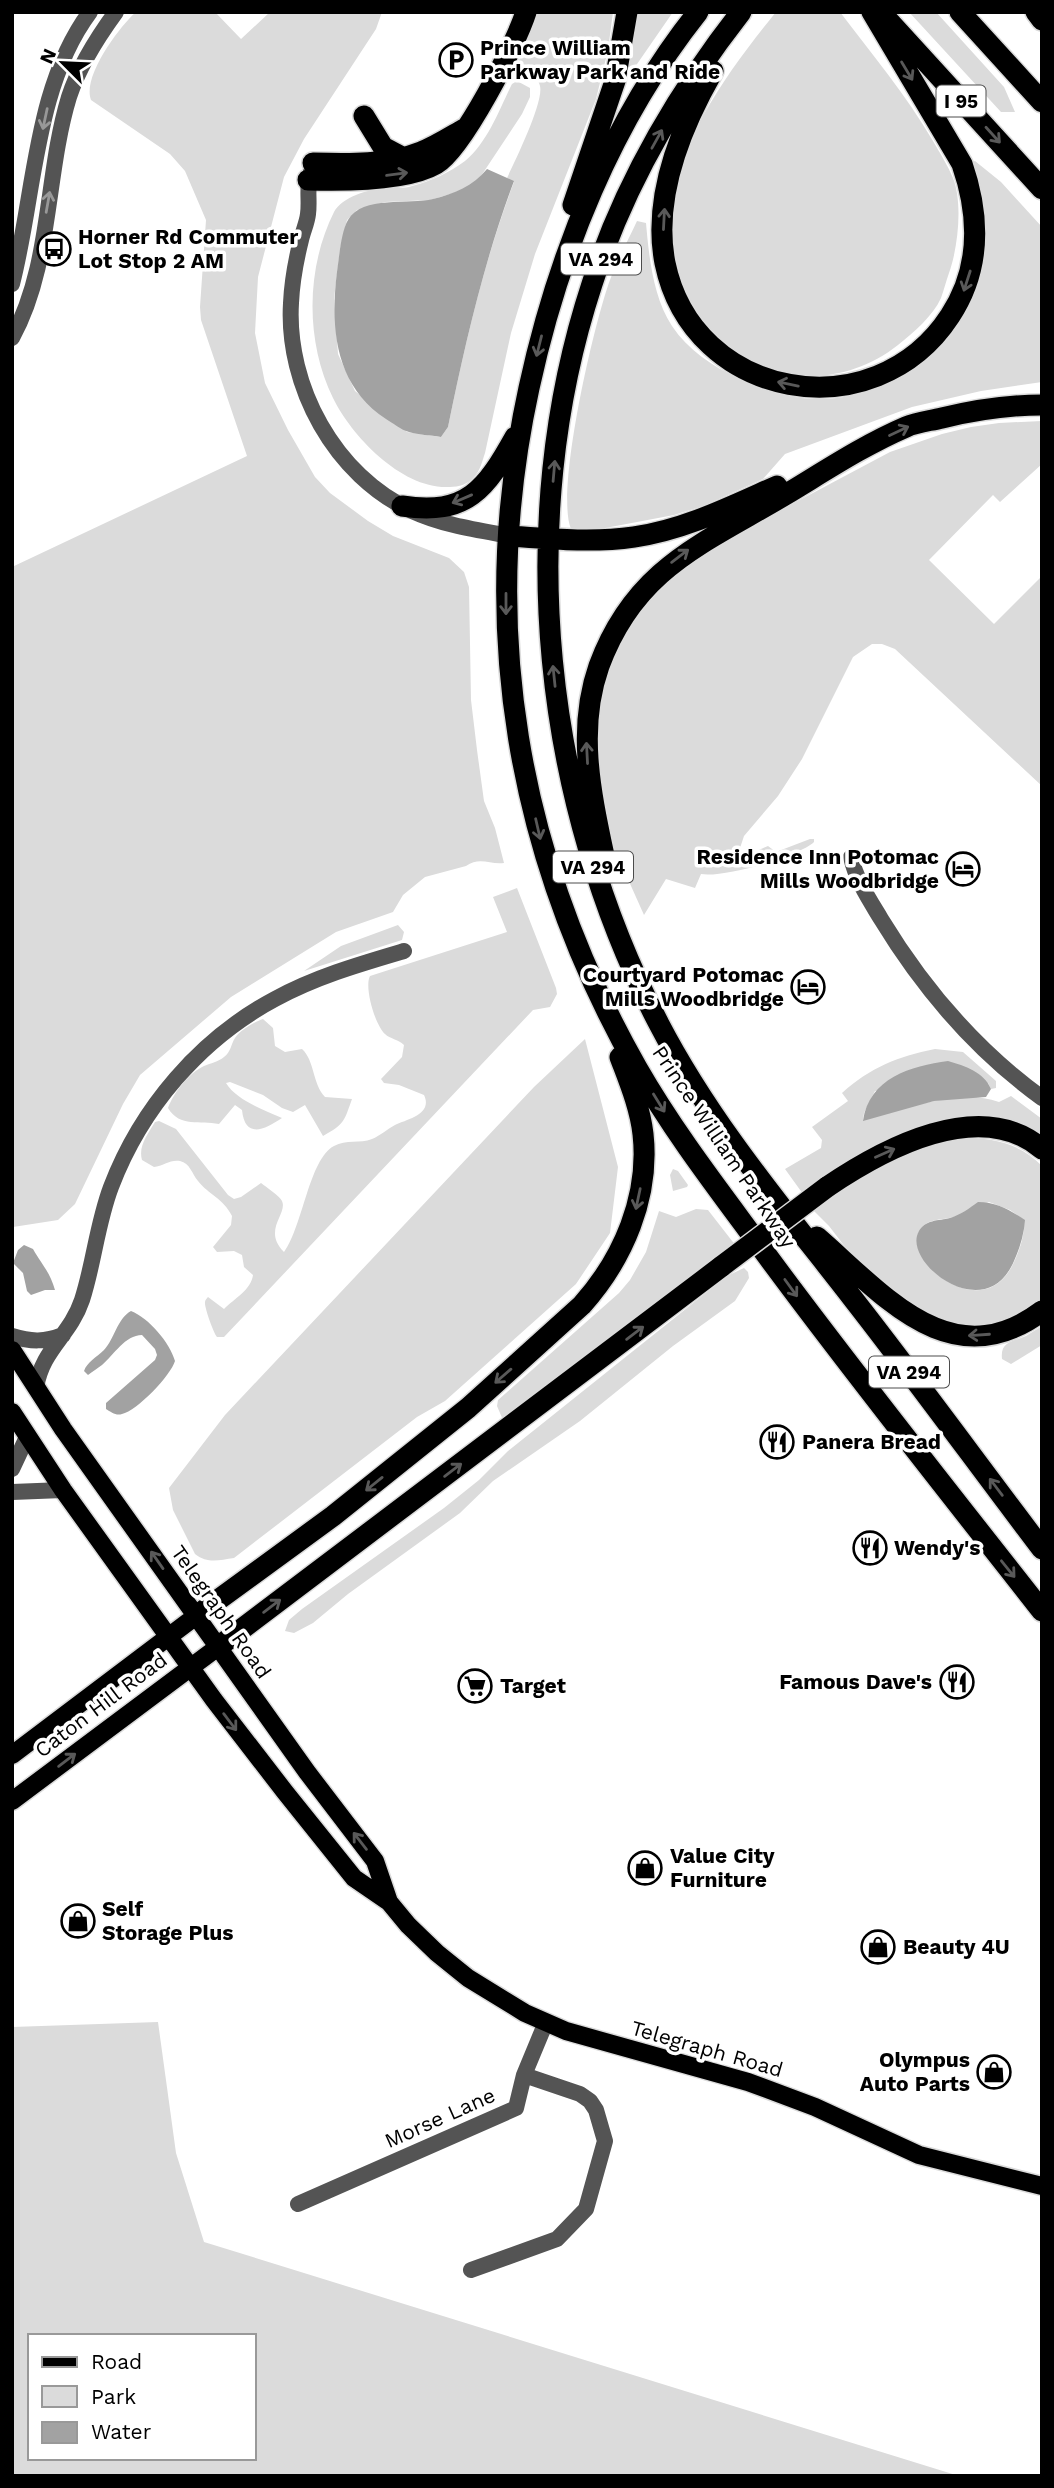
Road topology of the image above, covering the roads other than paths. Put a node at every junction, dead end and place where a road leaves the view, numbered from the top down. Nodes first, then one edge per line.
1 (90, 12) edge
2 (116, 12) edge
3 (526, 12) edge
4 (627, 12) edge
5 (698, 12) edge
6 (741, 12) edge
7 (747, 12) edge
8 (872, 12) edge
9 (881, 12) edge
10 (960, 12) edge
11 (1036, 12) edge
12 (1042, 20) edge
13 (1042, 102) edge
14 (364, 116) dead end
15 (466, 128) junction
16 (402, 157) junction
17 (322, 172) junction
18 (1042, 189) edge
19 (556, 280) junction
20 (12, 284) edge
21 (12, 338) edge
22 (1042, 405) edge
23 (520, 429) junction
24 (866, 447) junction
25 (402, 506) junction
26 (510, 536) junction
27 (550, 539) junction
28 (851, 857) dead end
29 (620, 941) junction
30 (578, 947) junction
31 (404, 951) dead end
32 (1042, 1098) edge
33 (1042, 1149) edge
34 (780, 1204) junction
35 (1042, 1311) edge
36 (63, 1335) junction
37 (12, 1336) edge
38 (12, 1350) edge
39 (36, 1388) junction
40 (12, 1412) edge
41 (27, 1437) junction
42 (12, 1469) edge
43 (62, 1490) junction
44 (12, 1492) edge
45 (1042, 1549) edge
46 (1042, 1611) edge
47 (196, 1616) junction
48 (168, 1636) junction
49 (218, 1647) junction
50 (190, 1667) junction
51 (12, 1755) edge
52 (12, 1801) edge
53 (389, 1902) junction
54 (546, 2022) junction
55 (524, 2075) junction
56 (1042, 2186) edge
57 (298, 2204) dead end
58 (471, 2270) dead end

1 -> 20 street
21 -> 2 street
3 - 15 highway
4 - 19 highway
5 - 19 highway, Prince William Parkway / VA 294
27 -> 6 highway, Prince William Parkway / VA 294
8 -> 7 highway
9 -> 18 highway, I 95
10 - 13 highway
11 - 12 highway
14 - 16 highway
15 - 16 highway
17 -> 15 highway
16 - 17 highway
17 - 25 street
19 -> 23 highway, Prince William Parkway / VA 294
24 -> 22 highway
23 -> 25 highway
23 - 26 highway, Prince William Parkway / VA 294
24 - 27 highway
29 -> 24 highway
25 - 26 street
26 - 27 highway
26 -> 30 highway, Prince William Parkway / VA 294
29 -> 27 highway, Prince William Parkway / VA 294
28 - 32 street
29 - 34 highway, Prince William Parkway / VA 294
30 -> 46 highway, Prince William Parkway / VA 294
30 -> 47 highway
31 - 36 street
49 -> 33 highway, bridge
35 -> 34 highway
45 -> 34 highway, Prince William Parkway / VA 294
36 - 37 street
36 - 39 street
38 - 39 main road, Telegraph Road
47 -> 39 main road, Telegraph Road
40 - 41 main road, Telegraph Road
41 - 42 street
41 - 43 main road, Telegraph Road
43 - 44 street
43 - 48 main road, Telegraph Road
47 - 48 main road, Caton Hill Road
47 - 49 main road, Telegraph Road
48 - 50 main road, Telegraph Road
48 - 51 main road, Caton Hill Road
49 - 50 main road, Caton Hill Road
53 -> 49 main road, Telegraph Road
52 -> 50 main road, Caton Hill Road
50 -> 53 main road, Telegraph Road
53 - 54 main road, Telegraph Road
54 - 55 street, Morse Lane
54 - 56 main road, Telegraph Road
55 - 57 street, Morse Lane
55 - 58 street

